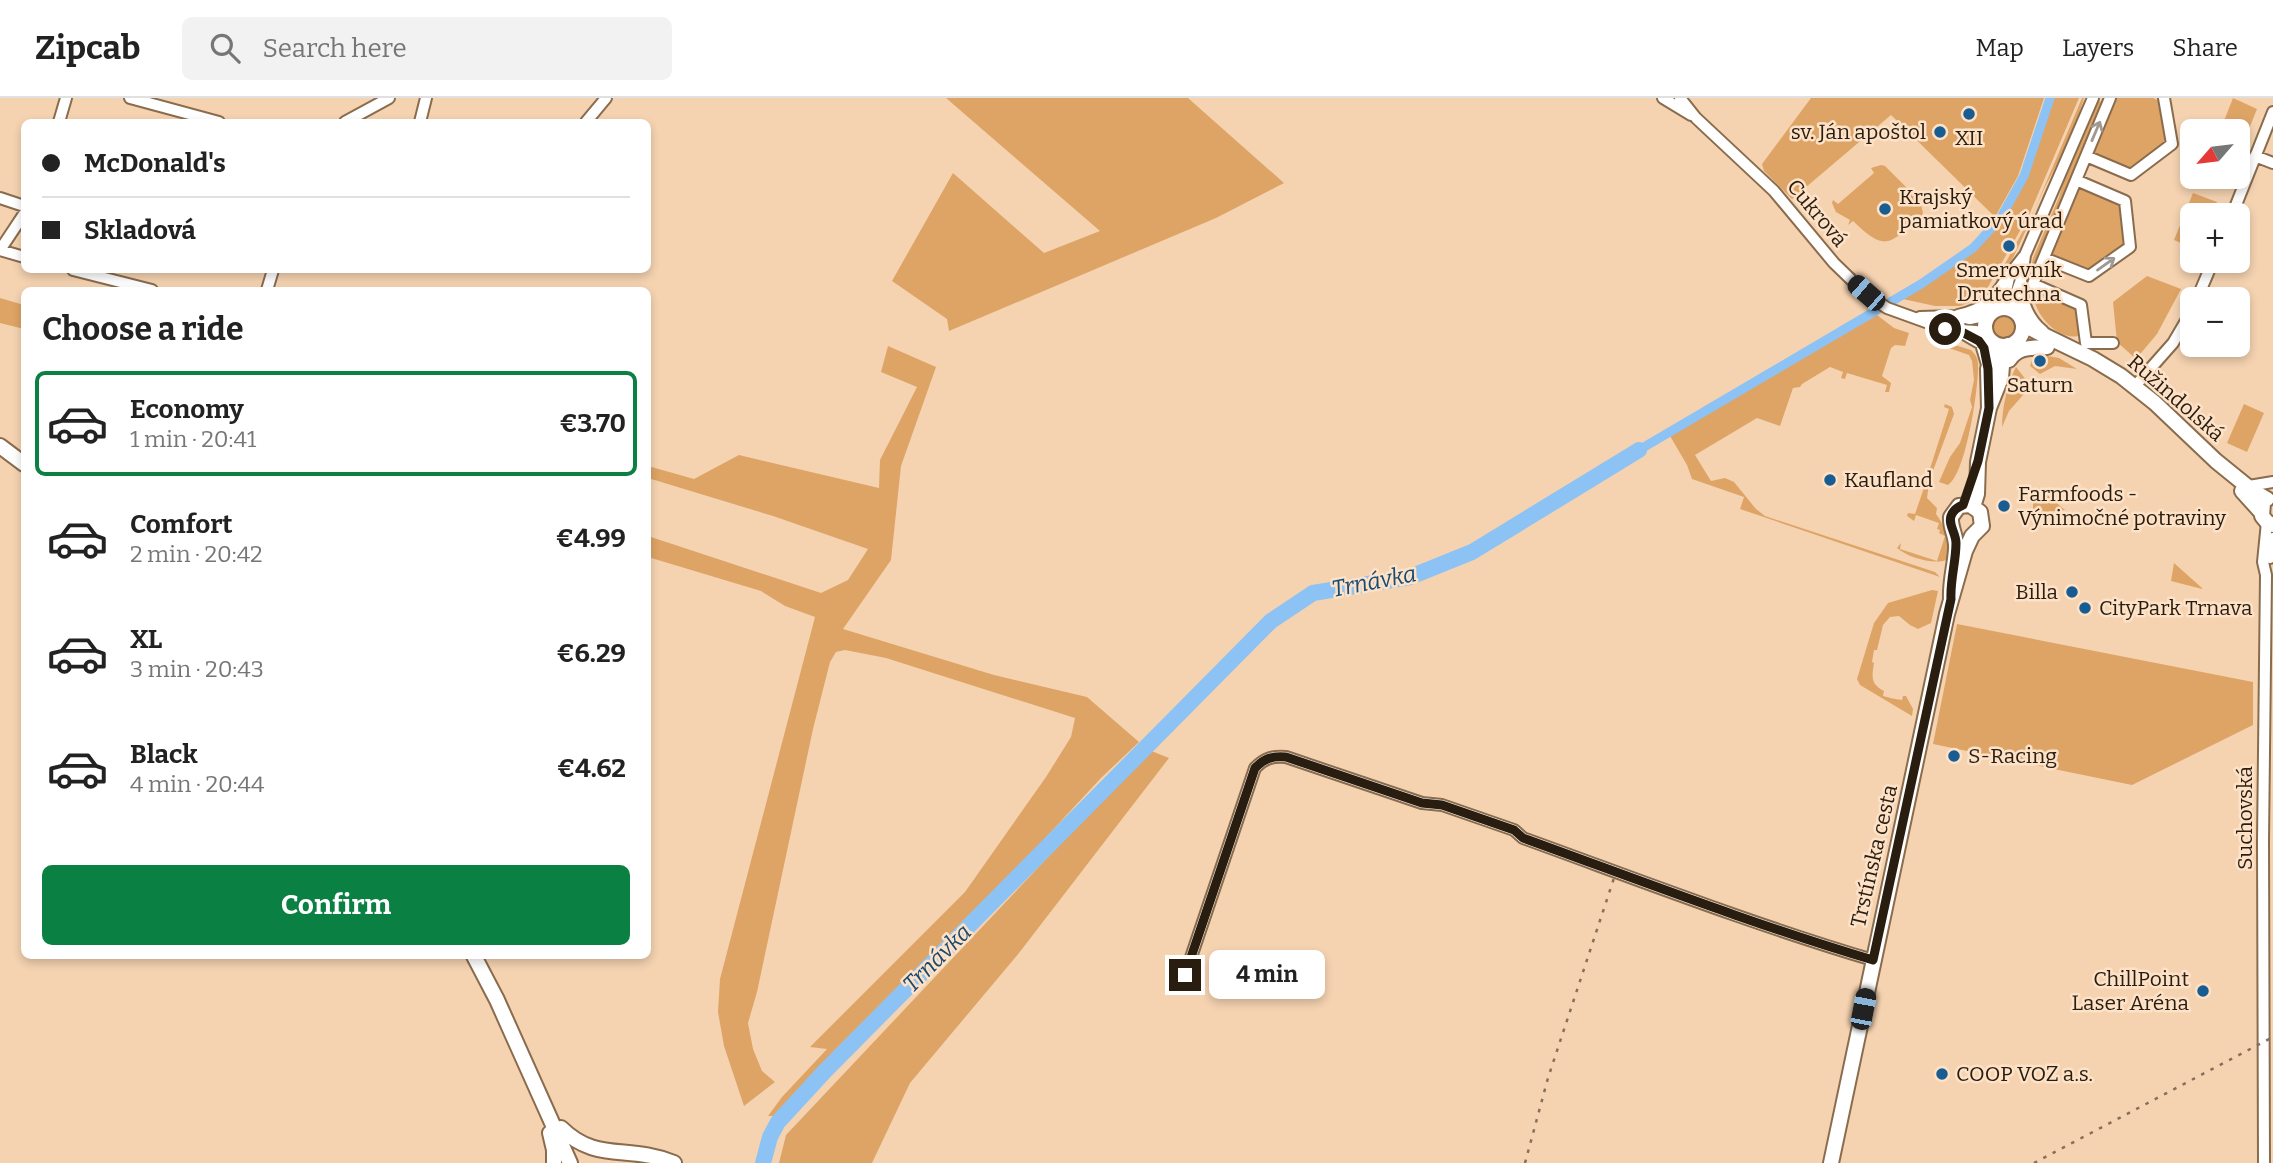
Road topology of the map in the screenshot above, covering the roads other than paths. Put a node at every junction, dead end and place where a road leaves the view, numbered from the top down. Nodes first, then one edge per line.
1 (66, 98) edge
2 (130, 98) edge
3 (389, 98) edge
4 (426, 98) edge
5 (606, 98) edge
6 (1663, 98) edge
7 (1680, 98) edge
8 (2093, 98) edge
9 (2110, 98) edge
10 (2164, 98) edge
11 (2273, 112) edge
12 (1696, 118) junction
13 (60, 119) edge
14 (208, 119) edge
15 (350, 119) edge
16 (420, 119) edge
17 (588, 119) edge
18 (2086, 156) junction
19 (2255, 156) junction
20 (2273, 163) edge
21 (2077, 180) junction
22 (0, 198) edge
23 (2237, 203) edge
24 (21, 205) edge
25 (21, 218) edge
26 (0, 250) edge
27 (2025, 255) junction
28 (21, 256) edge
29 (2044, 258) junction
30 (85, 273) edge
31 (2010, 274) junction
32 (2022, 278) junction
33 (140, 287) edge
34 (1993, 312) junction
35 (1955, 316) junction
36 (1918, 317) junction
37 (2020, 319) junction
38 (1960, 331) junction
39 (2180, 331) edge
40 (1989, 338) junction
41 (2048, 341) junction
42 (2012, 343) junction
43 (2113, 343) dead end
44 (1988, 369) junction
45 (2001, 377) junction
46 (2135, 386) junction
47 (1989, 408) junction
48 (0, 446) edge
49 (2216, 461) junction
50 (21, 462) edge
51 (2273, 482) edge
52 (2249, 486) junction
53 (1968, 506) junction
54 (2268, 511) edge
55 (1956, 533) junction
56 (1972, 536) junction
57 (2272, 542) edge
58 (2266, 575) junction
59 (1951, 599) junction
60 (476, 959) edge
61 (1873, 960) junction
62 (1185, 975) dead end
63 (2269, 1060) edge
64 (544, 1104) junction
65 (639, 1156) junction
66 (554, 1163) edge
67 (570, 1163) edge
68 (624, 1163) edge
69 (674, 1163) edge
70 (1831, 1163) edge
71 (2264, 1163) edge

1 - 13 street
2 - 14 street
3 - 15 street
4 - 16 street
5 - 17 street
6 - 12 street, Cukrová
7 - 12 street, Cukrová
8 - 27 street
18 -> 9 street
10 - 18 street
11 - 19 street
12 - 36 street, Cukrová
18 - 21 street
19 - 20 street
19 - 23 street
21 - 29 street
29 -> 21 street
22 - 24 street
25 - 26 street
26 - 28 street
27 - 31 street
27 - 32 street
29 - 43 street
30 - 33 street
31 - 34 street
31 - 35 street
32 - 37 street
32 - 41 street
34 - 35 street, Cukrová
34 - 37 main road
34 - 40 main road
35 - 36 street, Cukrová
36 - 38 street, Cukrová
37 - 41 main road, Ružindolská
37 - 42 main road
38 - 40 street, Cukrová
38 - 44 street, Cukrová
39 - 46 street
40 - 42 main road
40 - 44 main road, Trstínska cesta
41 - 42 main road, Ružindolská
41 - 45 main road
41 - 46 main road, Ružindolská
42 - 45 main road, Trstínska cesta
44 - 47 main road, Trstínska cesta
45 - 47 main road, Trstínska cesta
46 - 49 main road, Ružindolská
47 - 53 main road, Trstínska cesta
48 - 50 main road
49 - 52 main road, Ružindolská
49 - 54 main road, Ružindolská
51 - 52 street
52 - 54 main road, Ružindolská
53 - 55 main road, Trstínska cesta
53 - 56 main road, Trstínska cesta
54 - 58 street, Suchovská
55 - 56 main road
55 - 59 main road, Trstínska cesta
56 - 59 main road, Trstínska cesta
57 - 58 street, Suchovská
58 - 63 street, Suchovská
59 - 61 main road, Trstínska cesta
60 - 64 main road
61 - 62 street
61 - 70 main road, Trstínska cesta
63 - 71 street, Suchovská
64 - 65 main road
64 - 66 main road
64 - 67 main road
65 - 68 main road
65 - 69 main road

